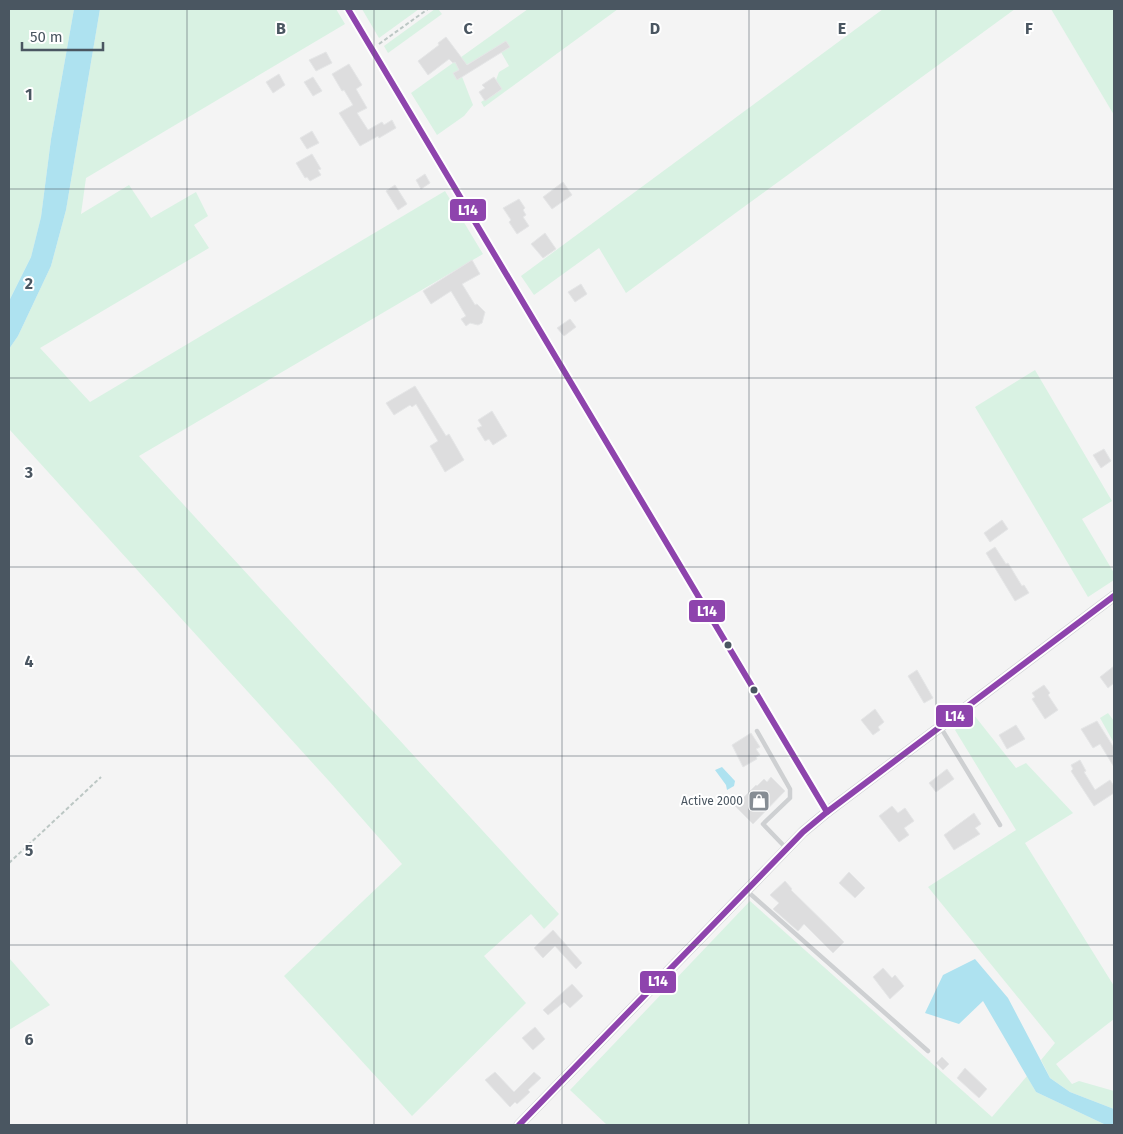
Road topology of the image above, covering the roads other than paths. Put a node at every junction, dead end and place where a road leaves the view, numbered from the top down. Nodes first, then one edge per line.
1 (348, 9) edge
2 (1114, 596) edge
3 (940, 726) junction
4 (757, 731) dead end
5 (827, 812) junction
6 (1000, 825) dead end
7 (786, 848) junction
8 (746, 890) junction
9 (928, 1051) dead end
10 (519, 1125) edge

1 - 5 street
2 - 3 street
3 - 5 street
3 - 6 lane
4 - 7 lane
5 - 7 street
7 - 8 street
8 - 9 lane
8 - 10 street

